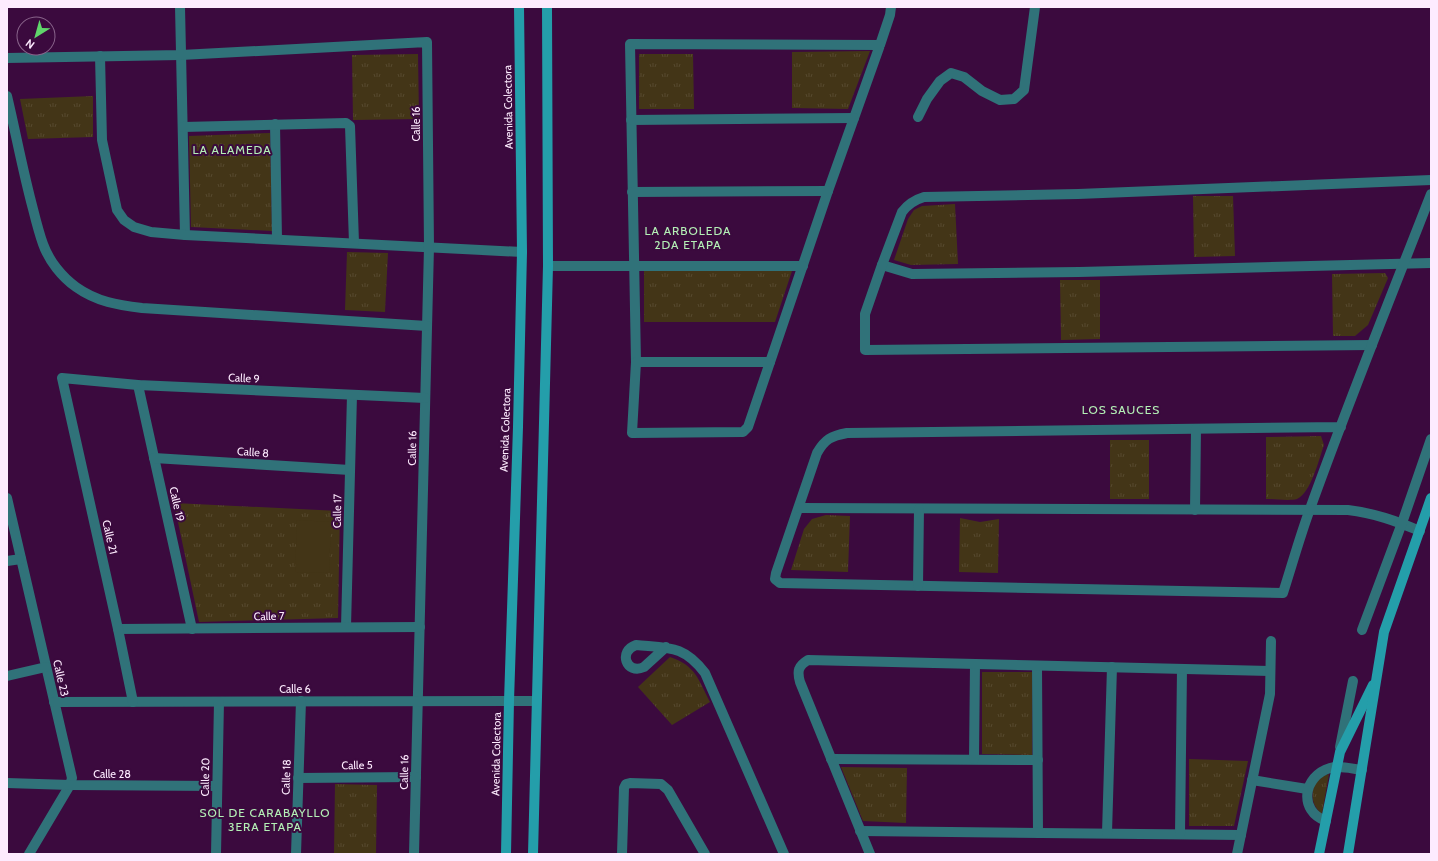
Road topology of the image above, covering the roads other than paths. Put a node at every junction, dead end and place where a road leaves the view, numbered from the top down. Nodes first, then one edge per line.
1 (180, 7) edge
2 (519, 7) edge
3 (547, 7) edge
4 (891, 7) edge
5 (1035, 7) edge
6 (880, 44) junction
7 (181, 55) junction
8 (100, 56) junction
9 (7, 58) edge
10 (7, 96) edge
11 (918, 117) dead end
12 (854, 118) junction
13 (631, 120) junction
14 (275, 124) junction
15 (183, 127) junction
16 (1431, 180) edge
17 (828, 191) junction
18 (632, 192) junction
19 (1431, 194) edge
20 (185, 234) junction
21 (277, 239) junction
22 (354, 243) junction
23 (428, 247) junction
24 (522, 252) junction
25 (1404, 263) junction
26 (1431, 263) edge
27 (882, 265) junction
28 (548, 266) junction
29 (634, 266) junction
30 (803, 266) junction
31 (427, 326) junction
32 (1372, 345) junction
33 (636, 362) junction
34 (770, 362) junction
35 (62, 378) joint
36 (138, 385) junction
37 (352, 395) junction
38 (425, 398) junction
39 (1341, 427) junction
40 (1196, 429) junction
41 (1431, 439) edge
42 (154, 458) junction
43 (350, 470) junction
44 (7, 498) edge
45 (1431, 498) edge
46 (799, 508) junction
47 (919, 509) junction
48 (1195, 510) junction
49 (1310, 510) junction
50 (1402, 523) junction
51 (1420, 531) junction
52 (21, 558) junction
53 (7, 561) edge
54 (918, 586) junction
55 (346, 627) junction
56 (420, 627) junction
57 (192, 628) junction
58 (118, 629) junction
59 (1362, 630) dead end
60 (1271, 641) dead end
61 (666, 647) dead end
62 (974, 664) junction
63 (1037, 666) junction
64 (1112, 667) junction
65 (46, 668) junction
66 (1182, 669) junction
67 (1270, 671) junction
68 (7, 676) edge
69 (1377, 676) junction
70 (1353, 681) dead end
71 (536, 700) junction
72 (301, 701) junction
73 (418, 701) junction
74 (508, 701) junction
75 (54, 702) junction
76 (132, 702) junction
77 (219, 702) junction
78 (1340, 752) junction
79 (831, 759) junction
80 (974, 759) junction
81 (1038, 760) junction
82 (1337, 767) junction
83 (1362, 770) junction
84 (416, 777) junction
85 (298, 778) junction
86 (1252, 780) junction
87 (7, 783) edge
88 (70, 785) junction
89 (217, 786) junction
90 (1307, 789) junction
91 (1326, 821) junction
92 (860, 831) junction
93 (1038, 833) junction
94 (1107, 833) junction
95 (1180, 834) junction
96 (1241, 835) junction
97 (29, 854) edge
98 (216, 854) edge
99 (296, 854) edge
100 (414, 854) edge
101 (506, 854) edge
102 (533, 854) edge
103 (622, 854) edge
104 (705, 854) edge
105 (784, 854) edge
106 (870, 854) edge
107 (1237, 854) edge
108 (1319, 854) edge
109 (1348, 854) edge

1 - 7 street
2 - 24 street, Avenida Colectora
3 - 28 street
4 - 6 street
5 - 11 street
6 - 12 street
6 - 13 street
7 - 8 street
7 - 15 street
7 - 23 street, Calle 16
8 - 9 street
8 - 20 street
10 - 31 street
12 - 13 street
12 - 17 street
13 - 18 street
14 - 15 street
14 - 21 street
14 - 22 street
15 - 20 street
16 - 27 street
17 - 18 street
17 - 30 street
18 - 29 street
19 - 25 street
20 - 21 street
21 - 22 street
22 - 23 street
23 - 24 street
23 - 31 street, Calle 16
24 - 74 street, Avenida Colectora
25 - 26 street
25 - 27 street
25 - 32 street
27 - 32 street
28 - 29 street
28 - 71 street
29 - 30 street
29 - 33 street
30 - 34 street
31 - 38 street, Calle 16
32 - 39 street
33 - 34 street
33 - 34 street
35 - 36 street, Calle 9
35 - 58 street, Calle 21
36 - 37 street, Calle 9
36 - 42 street, Calle 19
37 - 38 street, Calle 9
37 - 43 street, Calle 17
38 - 56 street, Calle 16
39 - 40 street
39 - 49 street
40 - 46 street
40 - 48 street
41 - 50 street
42 - 43 street, Calle 8
42 - 57 street, Calle 19
43 - 55 street, Calle 17
44 - 52 street, Calle 23
45 - 51 street
46 - 47 street
46 - 54 street
47 - 48 street
47 - 54 street
48 - 49 street
49 - 50 street
49 - 54 street
50 - 51 street
50 - 59 street
51 - 69 street
52 - 53 street
52 - 65 street, Calle 23
55 - 56 street, Calle 7
55 - 57 street, Calle 7
56 - 73 street, Calle 16
57 - 58 street, Calle 7
58 - 76 street, Calle 21
60 - 67 street
61 - 105 street
62 - 63 street
62 - 79 street
62 - 80 street
63 - 64 street
63 - 81 street
64 - 66 street
64 - 94 street
65 - 68 street
65 - 75 street, Calle 23
66 - 67 street
66 - 95 street
67 - 86 street
69 - 78 street
69 - 83 street
70 - 78 street
71 - 74 street, Calle 6
71 - 102 street
72 - 73 street, Calle 6
72 - 77 street, Calle 6
72 - 85 street, Calle 18
73 - 74 street, Calle 6
73 - 84 street, Calle 16
74 - 101 street, Avenida Colectora
75 - 76 street, Calle 6
75 - 88 street, Calle 23
76 - 77 street, Calle 6
77 - 89 street, Calle 20
78 - 82 street
79 - 80 street
79 - 92 street
80 - 81 street
81 - 93 street
82 - 83 street
82 - 90 street
82 - 91 street
83 - 109 street
84 - 85 street, Calle 5
84 - 100 street, Calle 16
85 - 99 street, Calle 18
86 - 90 street
86 - 96 street
87 - 88 street, Calle 28
88 - 89 street, Calle 28
88 - 97 street
89 - 98 street, Calle 20
90 - 91 street
91 - 108 street
92 - 93 street
92 - 106 street
93 - 94 street
94 - 95 street
95 - 96 street
96 - 107 street
103 - 104 street

